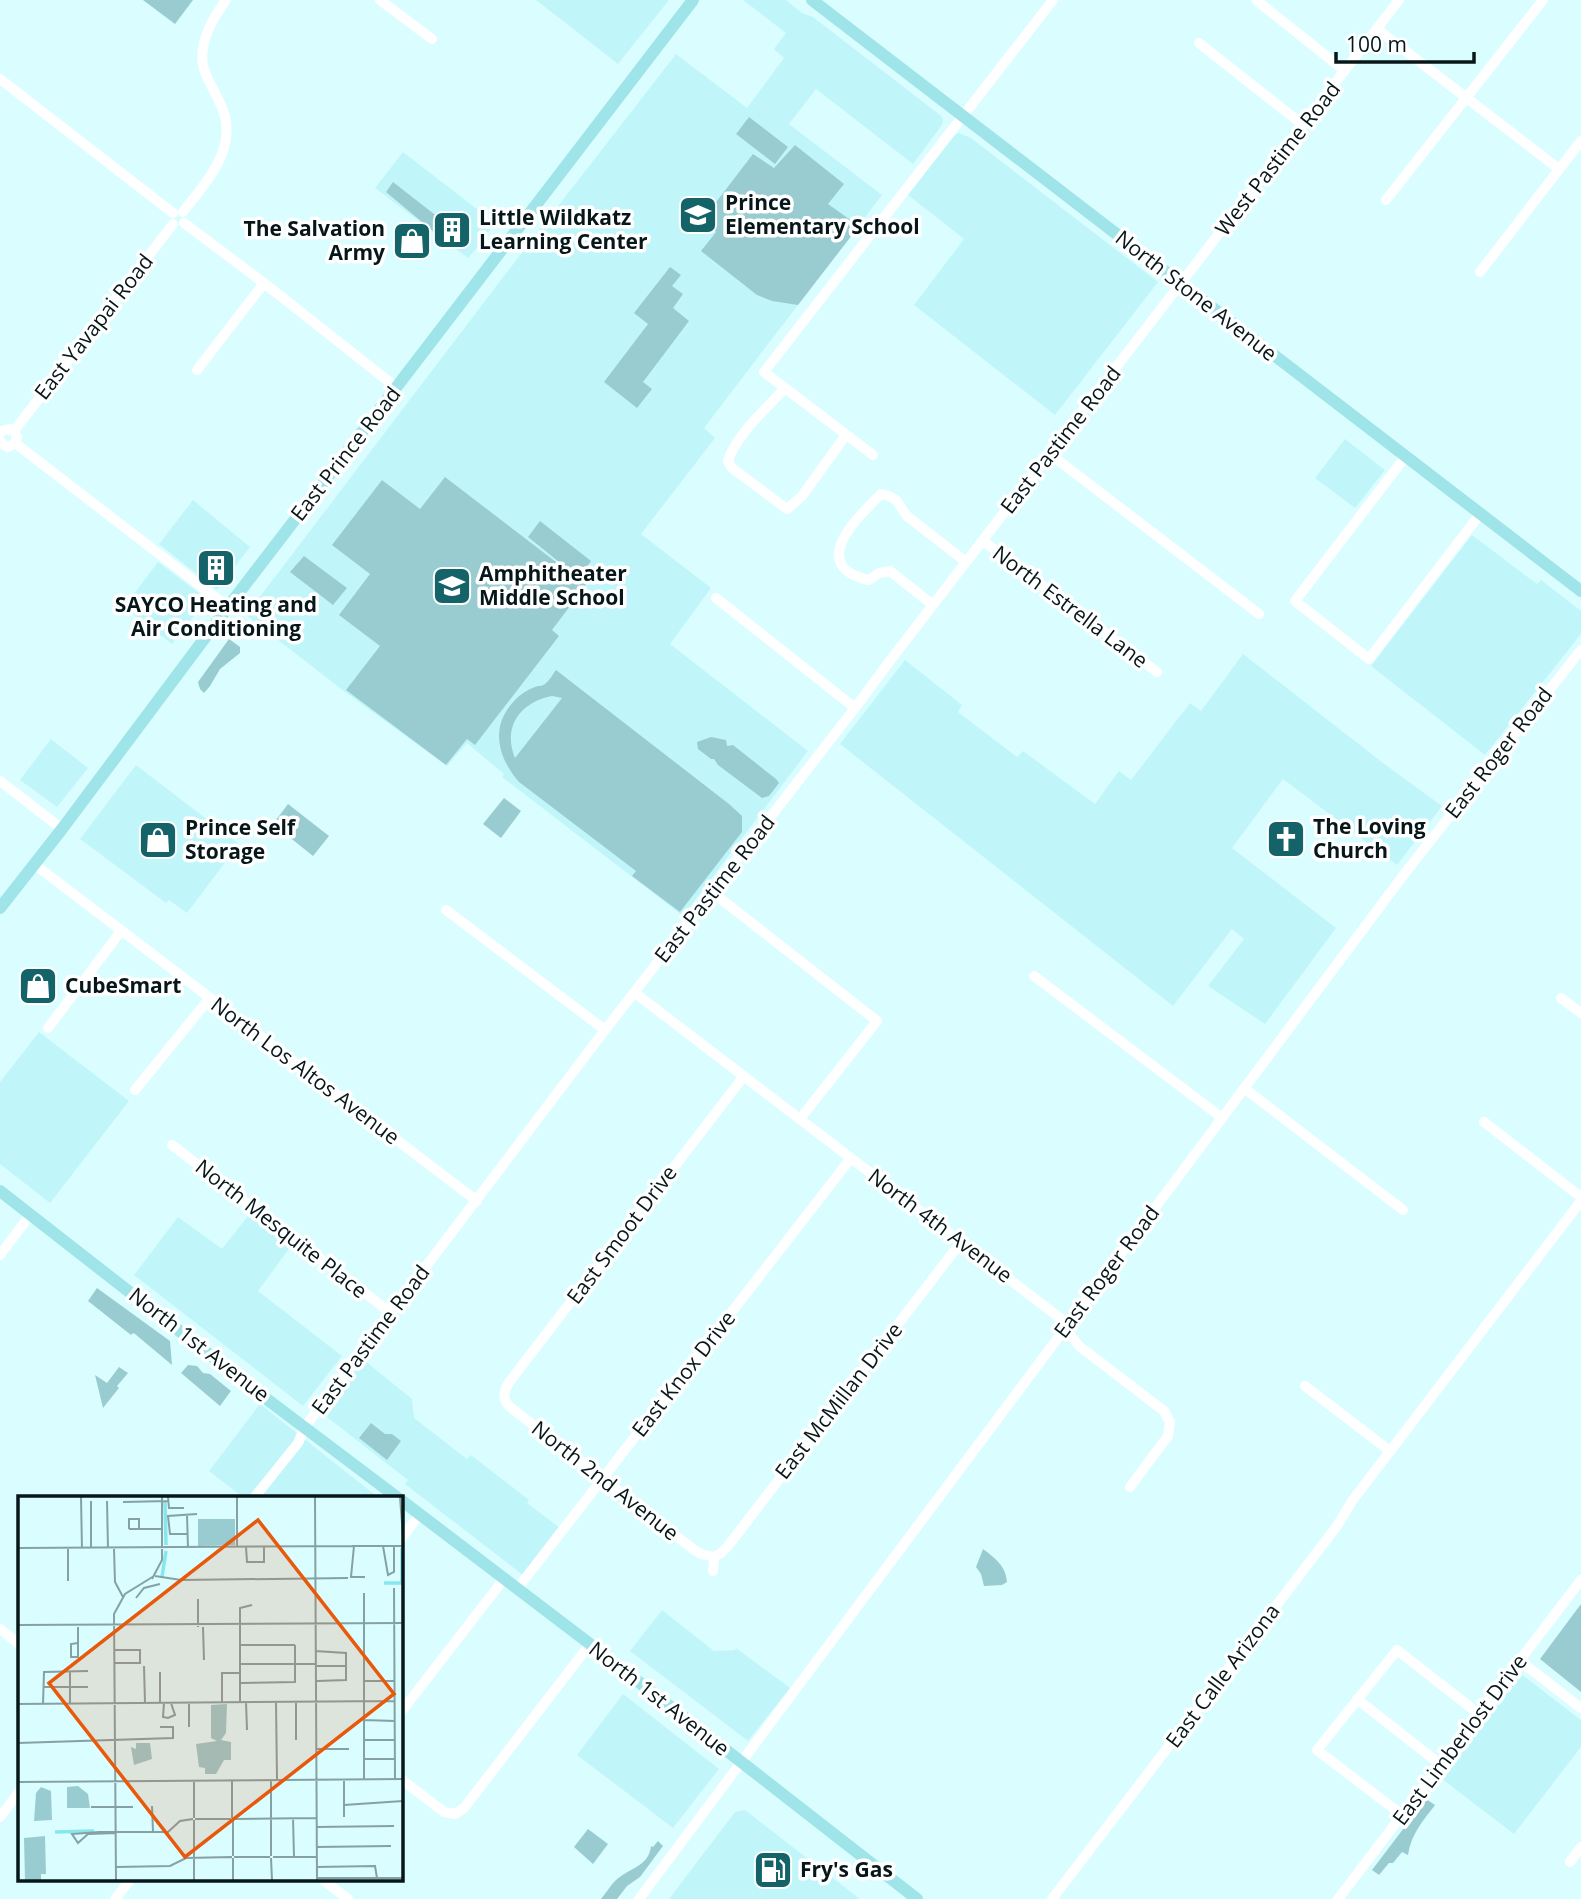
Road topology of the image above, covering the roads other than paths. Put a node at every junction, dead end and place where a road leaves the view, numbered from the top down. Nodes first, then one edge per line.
1 (226, 0) edge
2 (380, 0) edge
3 (693, 0) edge
4 (812, 0) edge
5 (1053, 0) edge
6 (1256, 0) edge
7 (1399, 0) edge
8 (1543, 0) edge
9 (1377, 29) junction
10 (432, 39) dead end
11 (1199, 43) dead end
12 (1345, 71) junction
13 (0, 79) edge
14 (1466, 98) junction
15 (961, 116) junction
16 (1303, 125) junction
17 (1581, 141) edge
18 (1559, 169) junction
19 (1387, 200) dead end
20 (178, 218) junction
21 (1480, 272) dead end
22 (264, 283) junction
23 (1181, 284) junction
24 (197, 370) dead end
25 (397, 388) junction
26 (785, 388) junction
27 (14, 431) junction
28 (846, 435) junction
29 (0, 439) edge
30 (15, 443) junction
31 (1050, 454) junction
32 (873, 455) dead end
33 (1406, 456) junction
34 (1480, 514) junction
35 (983, 541) junction
36 (966, 562) junction
37 (1581, 591) edge
38 (716, 598) dead end
39 (933, 605) junction
40 (228, 607) junction
41 (1259, 614) dead end
42 (1581, 650) edge
43 (1157, 673) dead end
44 (855, 708) junction
45 (0, 781) edge
46 (62, 829) junction
47 (34, 864) junction
48 (712, 892) junction
49 (0, 908) edge
50 (446, 910) dead end
51 (121, 931) junction
52 (1034, 976) dead end
53 (635, 993) junction
54 (1562, 998) dead end
55 (209, 999) junction
56 (1581, 1013) edge
57 (48, 1028) dead end
58 (605, 1030) junction
59 (744, 1076) junction
60 (1244, 1088) junction
61 (135, 1090) dead end
62 (1222, 1117) junction
63 (800, 1119) junction
64 (1484, 1122) dead end
65 (172, 1144) dead end
66 (851, 1158) junction
67 (0, 1191) edge
68 (1581, 1199) edge
69 (477, 1201) junction
70 (1403, 1210) dead end
71 (30, 1215) junction
72 (961, 1242) junction
73 (0, 1255) edge
74 (391, 1313) junction
75 (1065, 1328) junction
76 (1305, 1386) dead end
77 (501, 1398) joint
78 (304, 1427) junction
79 (1390, 1451) junction
80 (602, 1480) junction
81 (1130, 1487) dead end
82 (256, 1496) edge
83 (396, 1496) edge
84 (402, 1500) edge
85 (420, 1514) junction
86 (402, 1538) edge
87 (714, 1557) junction
88 (713, 1571) dead end
89 (504, 1579) junction
90 (1581, 1580) edge
91 (517, 1588) junction
92 (0, 1629) edge
93 (18, 1643) edge
94 (590, 1644) junction
95 (1520, 1661) junction
96 (1357, 1699) junction
97 (1581, 1708) edge
98 (402, 1712) edge
99 (1479, 1714) junction
100 (741, 1763) junction
101 (1441, 1765) junction
102 (402, 1780) edge
103 (18, 1793) edge
104 (1402, 1815) junction
105 (0, 1817) edge
106 (1581, 1847) edge
107 (1570, 1862) dead end
108 (128, 1882) edge
109 (326, 1882) edge
110 (115, 1899) edge
111 (348, 1899) edge
112 (639, 1899) edge
113 (917, 1899) edge
114 (1052, 1899) edge
115 (1338, 1899) edge

1 - 20 street, East Yavapai Road
2 - 10 street
3 - 25 main road, East Prince Road
4 - 15 main road, North Stone Avenue
5 - 15 street
6 - 12 street
7 - 9 street, West Pastime Road
8 - 14 street
9 - 12 street, West Pastime Road
9 - 14 street
11 - 16 street
12 - 16 street, West Pastime Road
13 - 20 street
14 - 18 street
14 - 19 street
15 - 23 main road, North Stone Avenue
15 - 26 street
16 - 23 street, West Pastime Road
17 - 18 street
18 - 21 street
20 - 22 street
20 - 27 street, East Yavapai Road
22 - 24 street
22 - 25 street
23 - 31 street, East Pastime Road
23 - 33 main road, North Stone Avenue
25 - 40 main road, East Prince Road
26 - 28 street
26 - 28 street
27 - 29 street
27 - 30 street
28 - 32 street
29 - 30 street
30 - 40 street
31 - 35 street, East Pastime Road
31 - 41 street
33 - 34 main road, North Stone Avenue
33 - 34 street
34 - 37 main road, North Stone Avenue
35 - 36 street, East Pastime Road
35 - 43 street, North Estrella Lane
36 - 39 street, East Pastime Road
36 - 39 street
38 - 44 street
39 - 44 street, East Pastime Road
40 - 46 main road, East Prince Road
42 - 60 street, East Roger Road
44 - 48 street, East Pastime Road
45 - 46 street
46 - 47 main road, East Prince Road
47 - 49 main road, East Prince Road
47 - 51 street, North Los Altos Avenue
48 - 53 street, East Pastime Road
48 - 63 street
50 - 58 street
51 - 55 street, North Los Altos Avenue
51 - 57 street
52 - 62 street
53 - 58 street, East Pastime Road
53 - 59 street, North 4th Avenue
54 - 56 street
55 - 61 street
55 - 69 street, North Los Altos Avenue
58 - 69 street, East Pastime Road
59 - 63 street, North 4th Avenue
59 - 77 street, East Smoot Drive
60 - 62 street, East Roger Road
60 - 70 street
62 - 75 street, East Roger Road
63 - 66 street, North 4th Avenue
64 - 68 street
65 - 74 street, North Mesquite Place
66 - 72 street, North 4th Avenue
66 - 80 street, East Knox Drive
67 - 71 main road, North 1st Avenue
68 - 79 street, East Calle Arizona
69 - 74 street, East Pastime Road
71 - 73 street
71 - 78 main road, North 1st Avenue
72 - 75 street, North 4th Avenue
72 - 87 street, East McMillan Drive
74 - 78 street, East Pastime Road
75 - 81 street, North 4th Avenue
75 - 100 street, East Roger Road
76 - 79 street
77 - 80 street, North 2nd Avenue
78 - 82 street, East Pastime Road
78 - 83 main road, North 1st Avenue
79 - 114 street, East Calle Arizona
80 - 87 street, North 2nd Avenue
80 - 91 street, East Knox Drive
84 - 85 main road, North 1st Avenue
85 - 86 street
85 - 89 main road, North 1st Avenue
87 - 88 street
89 - 91 main road, North 1st Avenue
89 - 98 street
90 - 95 street, East Limberlost Drive
91 - 94 main road, North 1st Avenue
92 - 93 street
94 - 100 main road, North 1st Avenue
94 - 102 street
95 - 97 street
95 - 99 street, East Limberlost Drive
96 - 99 street
96 - 101 street
96 - 104 street
99 - 101 street, East Limberlost Drive
100 - 112 street, East Roger Road
100 - 113 main road, North 1st Avenue
101 - 104 street, East Limberlost Drive
103 - 105 street
104 - 115 street, East Limberlost Drive
106 - 107 street
108 - 110 street
109 - 111 street

